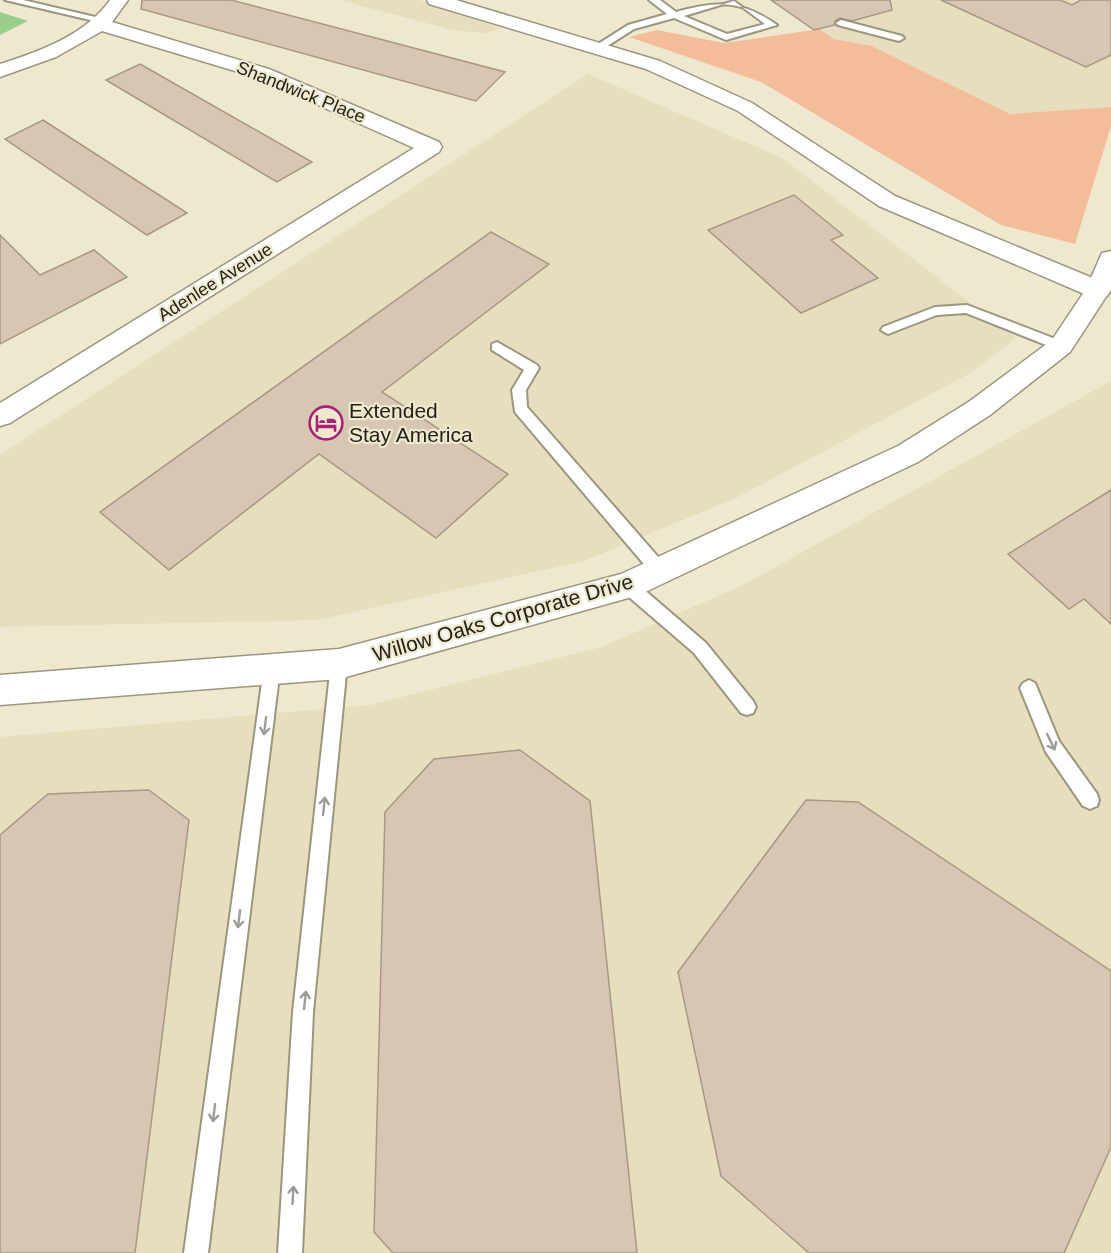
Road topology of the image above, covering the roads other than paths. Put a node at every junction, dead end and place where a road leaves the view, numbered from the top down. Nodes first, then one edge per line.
1 (10, 0) edge
2 (119, 0) edge
3 (436, 0) edge
4 (654, 0) edge
5 (730, 0) edge
6 (738, 0) edge
7 (674, 15) junction
8 (102, 22) junction
9 (841, 23) dead end
10 (899, 38) dead end
11 (598, 48) junction
12 (0, 71) edge
13 (431, 147) joint
14 (1111, 259) edge
15 (1104, 292) edge
16 (888, 330) dead end
17 (497, 346) dead end
18 (1061, 346) junction
19 (0, 416) edge
20 (660, 572) junction
21 (628, 586) junction
22 (339, 664) junction
23 (272, 668) junction
24 (1029, 688) dead end
25 (0, 690) edge
26 (747, 707) dead end
27 (1090, 800) dead end
28 (196, 1253) edge
29 (290, 1253) edge

1 - 8 lane
2 - 8 street
3 - 11 street
4 - 7 lane
5 - 7 lane
6 - 7 lane
7 - 11 lane
8 - 12 street
8 - 13 street, Shandwick Place
9 - 10 lane
11 - 15 street
13 - 19 street, Adenlee Avenue
14 - 15 street, Willow Oaks Corporate Drive
15 - 18 street, Willow Oaks Corporate Drive
16 - 18 lane
17 - 20 lane
18 - 20 street, Willow Oaks Corporate Drive
20 - 21 street, Willow Oaks Corporate Drive
21 - 22 street, Willow Oaks Corporate Drive
21 - 26 lane
22 - 23 street, Willow Oaks Corporate Drive
29 -> 22 lane
23 - 25 street, Willow Oaks Corporate Drive
23 -> 28 lane
24 -> 27 lane

